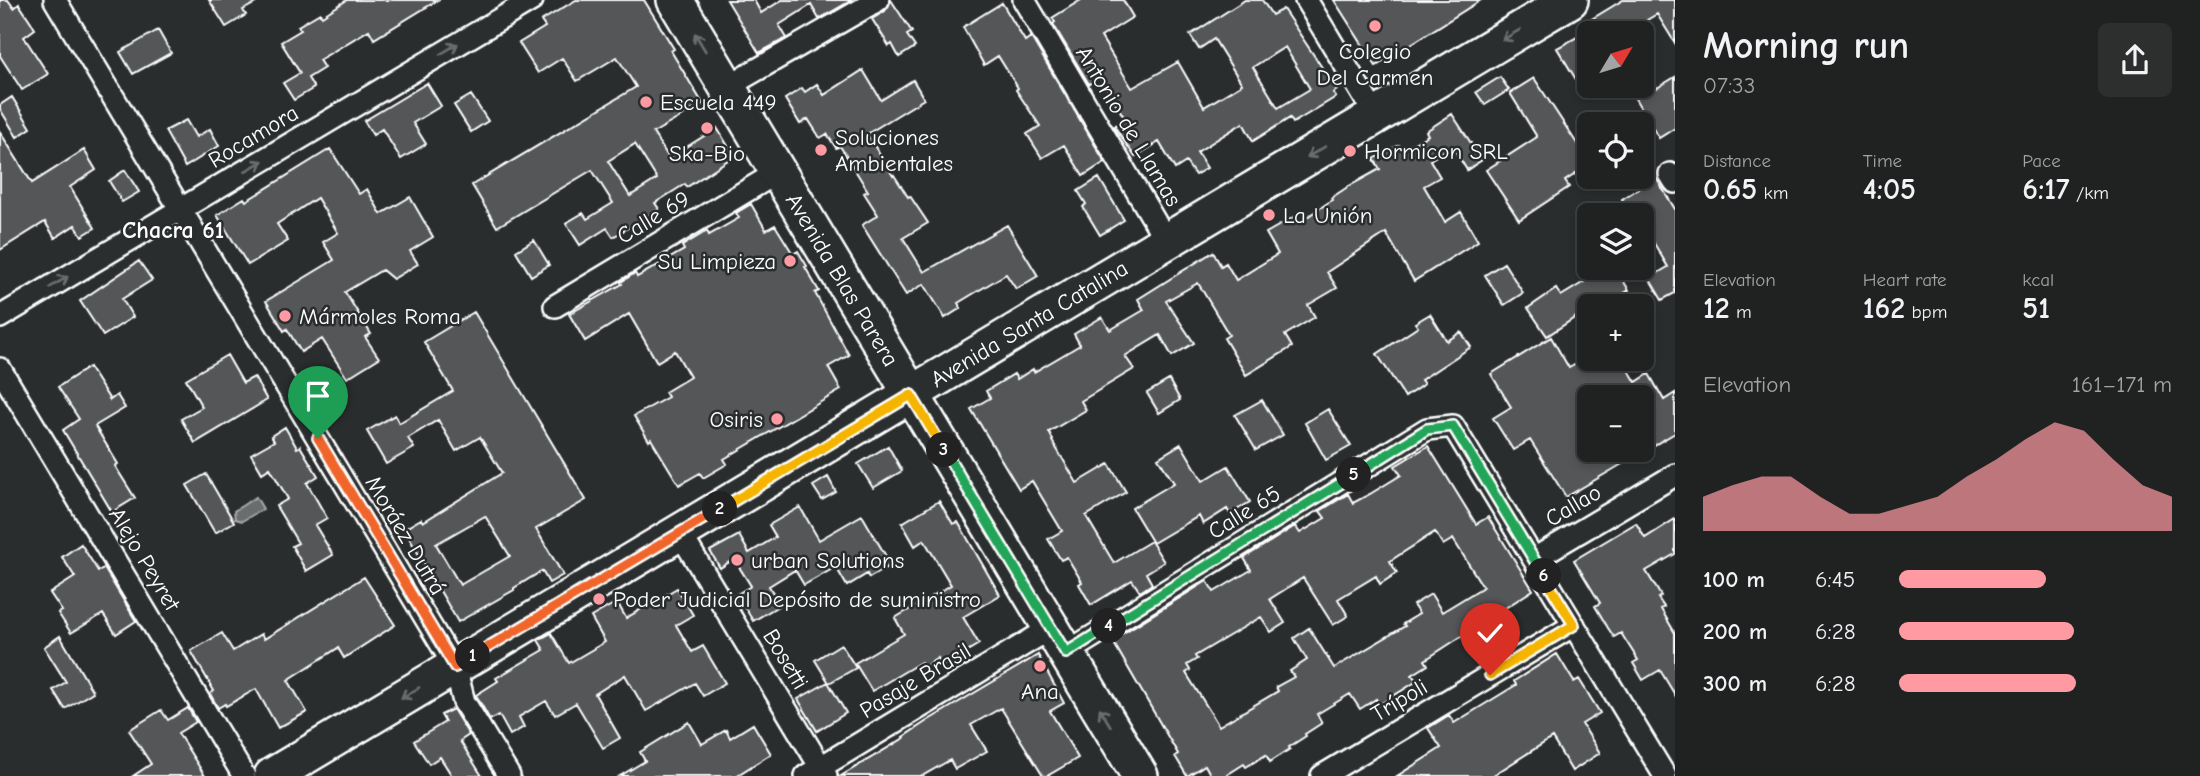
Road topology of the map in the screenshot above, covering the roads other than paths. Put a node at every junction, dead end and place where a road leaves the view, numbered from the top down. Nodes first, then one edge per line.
1 (531, 0) edge
2 (675, 0) edge
3 (878, 0) edge
4 (1024, 0) edge
5 (1306, 0) edge
6 (1570, 0) edge
7 (58, 1) edge
8 (727, 88) junction
9 (1376, 116) junction
10 (778, 172) junction
11 (180, 209) junction
12 (1167, 242) junction
13 (555, 306) dead end
14 (0, 317) edge
15 (0, 369) edge
16 (911, 395) junction
17 (1675, 475) edge
18 (680, 533) junction
19 (1534, 559) junction
20 (1574, 625) junction
21 (1058, 640) junction
22 (455, 667) junction
23 (817, 773) edge
24 (244, 776) edge
25 (272, 776) edge
26 (509, 776) edge
27 (1140, 776) edge
28 (1322, 776) edge
29 (1665, 776) edge

11 -> 1 street, Rocamora
8 -> 2 main road, Avenida Blas Parera
3 - 8 street
4 - 12 street, Antonio de Llamas
5 - 9 street
6 -> 9 main road, Avenida Santa Catalina
7 - 11 street, Moráez Dutrá
8 - 10 main road, Avenida Blas Parera
9 -> 12 main road, Avenida Santa Catalina
10 - 13 street, Calle 69
10 - 16 main road, Avenida Blas Parera
14 -> 11 street, Rocamora
11 - 22 street, Moráez Dutrá
12 - 16 main road, Avenida Santa Catalina
15 - 24 street, Alejo Peyret
16 - 18 main road, Avenida Santa Catalina
16 - 21 main road, Avenida Blas Parera
17 - 19 street, Callao
18 - 22 main road, Avenida Santa Catalina
18 - 23 street, Bosetti
19 - 20 street
19 - 21 street, Calle 65
20 - 28 street, Trípoli
20 - 29 street
21 - 23 street, Pasaje Brasil
27 -> 21 main road, Avenida Blas Parera
22 -> 25 main road, Avenida Santa Catalina
22 - 26 street, Moráez Dutrá

